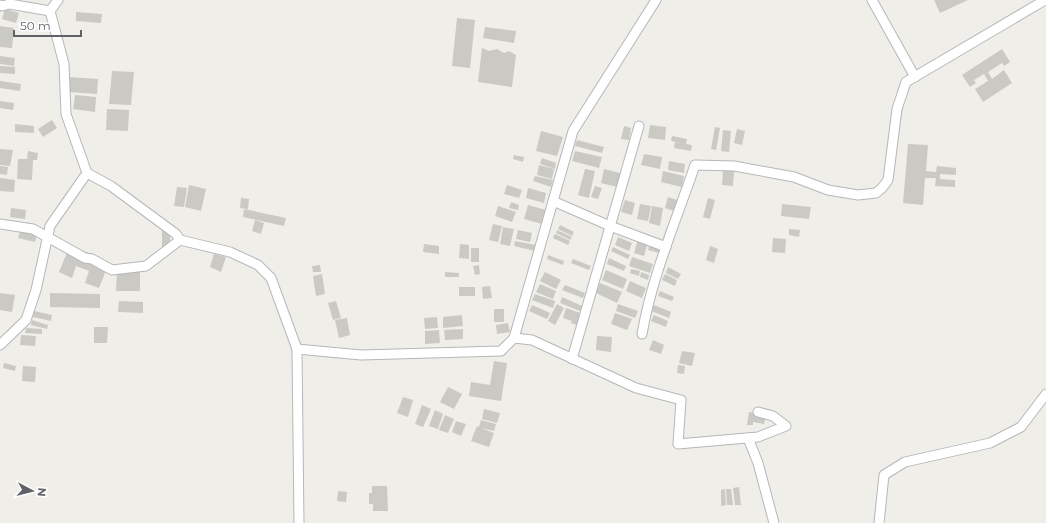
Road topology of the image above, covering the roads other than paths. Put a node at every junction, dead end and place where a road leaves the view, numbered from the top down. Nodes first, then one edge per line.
1 (58, 0) edge
2 (656, 0) edge
3 (872, 0) edge
4 (1045, 0) edge
5 (1, 7) edge
6 (50, 11) junction
7 (915, 77) junction
8 (639, 126) dead end
9 (87, 173) junction
10 (553, 201) junction
11 (0, 224) edge
12 (610, 226) junction
13 (48, 237) junction
14 (180, 240) junction
15 (666, 247) junction
16 (642, 334) dead end
17 (514, 338) junction
18 (0, 345) edge
19 (297, 349) junction
20 (572, 359) junction
21 (1046, 394) edge
22 (758, 412) dead end
23 (748, 438) junction
24 (299, 523) edge
25 (774, 523) edge
26 (879, 523) edge

1 - 6 street
2 - 10 street
3 - 7 street
4 - 7 street
5 - 6 street
6 - 9 street
7 - 15 street
8 - 12 street
9 - 13 street
9 - 14 street
10 - 12 street
10 - 17 street
11 - 13 street
12 - 15 street
12 - 20 street
13 - 14 street
13 - 18 street
14 - 19 street
15 - 16 street
17 - 19 street
17 - 20 street
19 - 24 street
20 - 23 street
21 - 26 street
22 - 23 street
23 - 25 street

